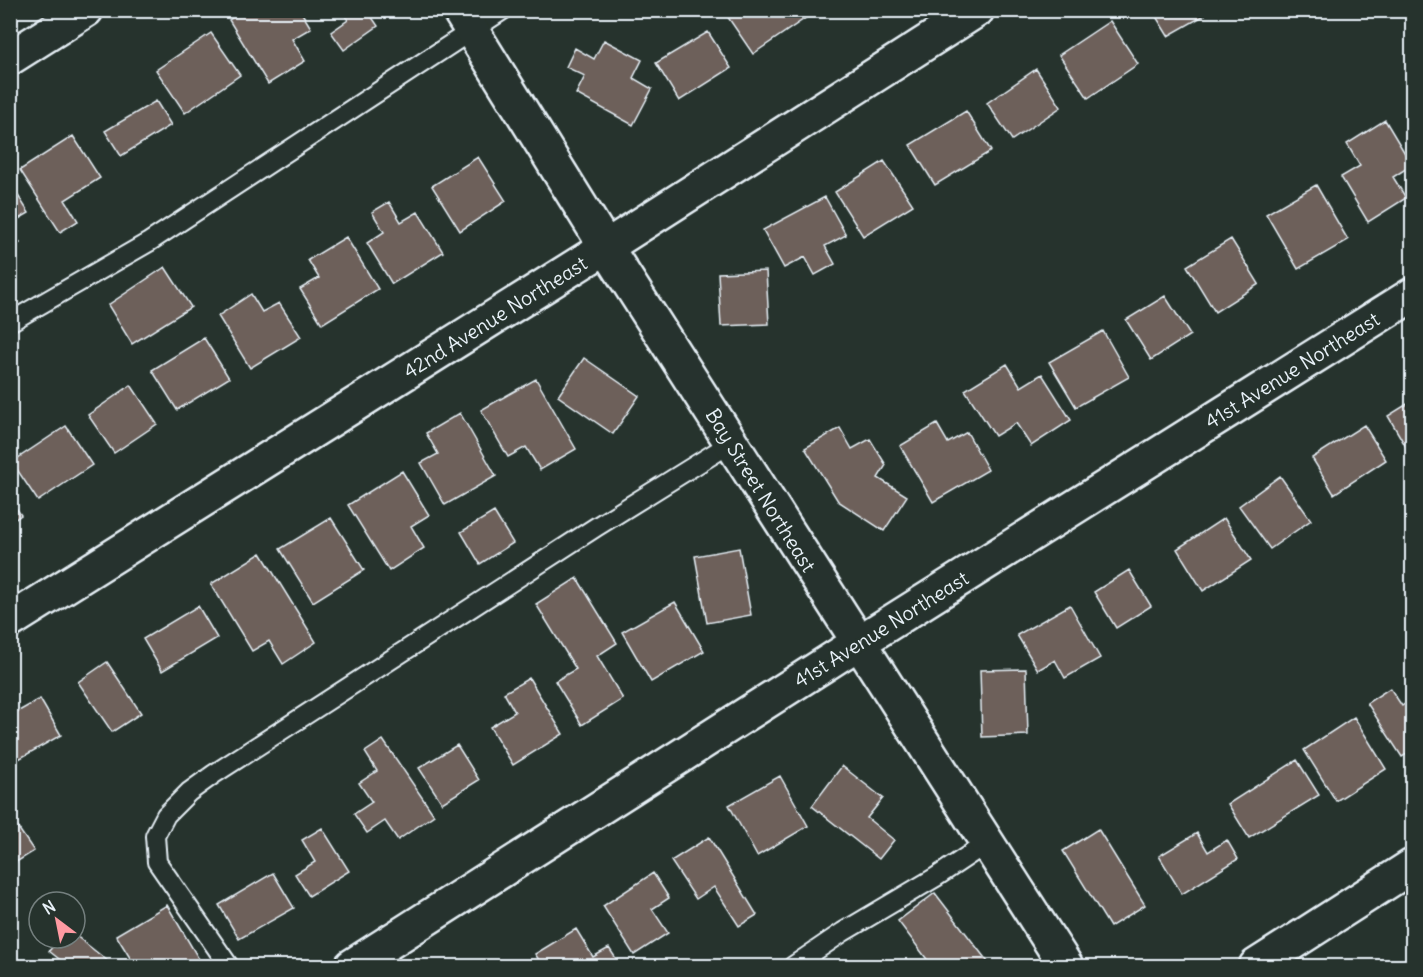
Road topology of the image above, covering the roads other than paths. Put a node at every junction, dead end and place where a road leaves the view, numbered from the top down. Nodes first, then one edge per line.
1 (86, 10) edge
2 (503, 10) edge
3 (977, 10) edge
4 (465, 20) edge
5 (10, 58) edge
6 (606, 247) junction
7 (1413, 295) edge
8 (10, 322) edge
9 (731, 443) junction
10 (10, 621) edge
11 (858, 643) junction
12 (987, 843) junction
13 (1413, 866) edge
14 (229, 966) edge
15 (352, 966) edge
16 (792, 966) edge
17 (1066, 966) edge
18 (1256, 966) edge

1 - 5 street
2 - 4 lane
3 - 6 street, 42nd Avenue Northeast
4 - 6 street, Bay Street Northeast
4 - 8 lane
6 - 9 street, Bay Street Northeast
6 - 10 street, 42nd Avenue Northeast
7 - 11 street, 41st Avenue Northeast
9 - 11 street, Bay Street Northeast
9 - 14 lane
11 - 12 street, Bay Street Northeast
11 - 15 street, 41st Avenue Northeast
12 - 16 lane
12 - 17 street, Bay Street Northeast
13 - 18 street

